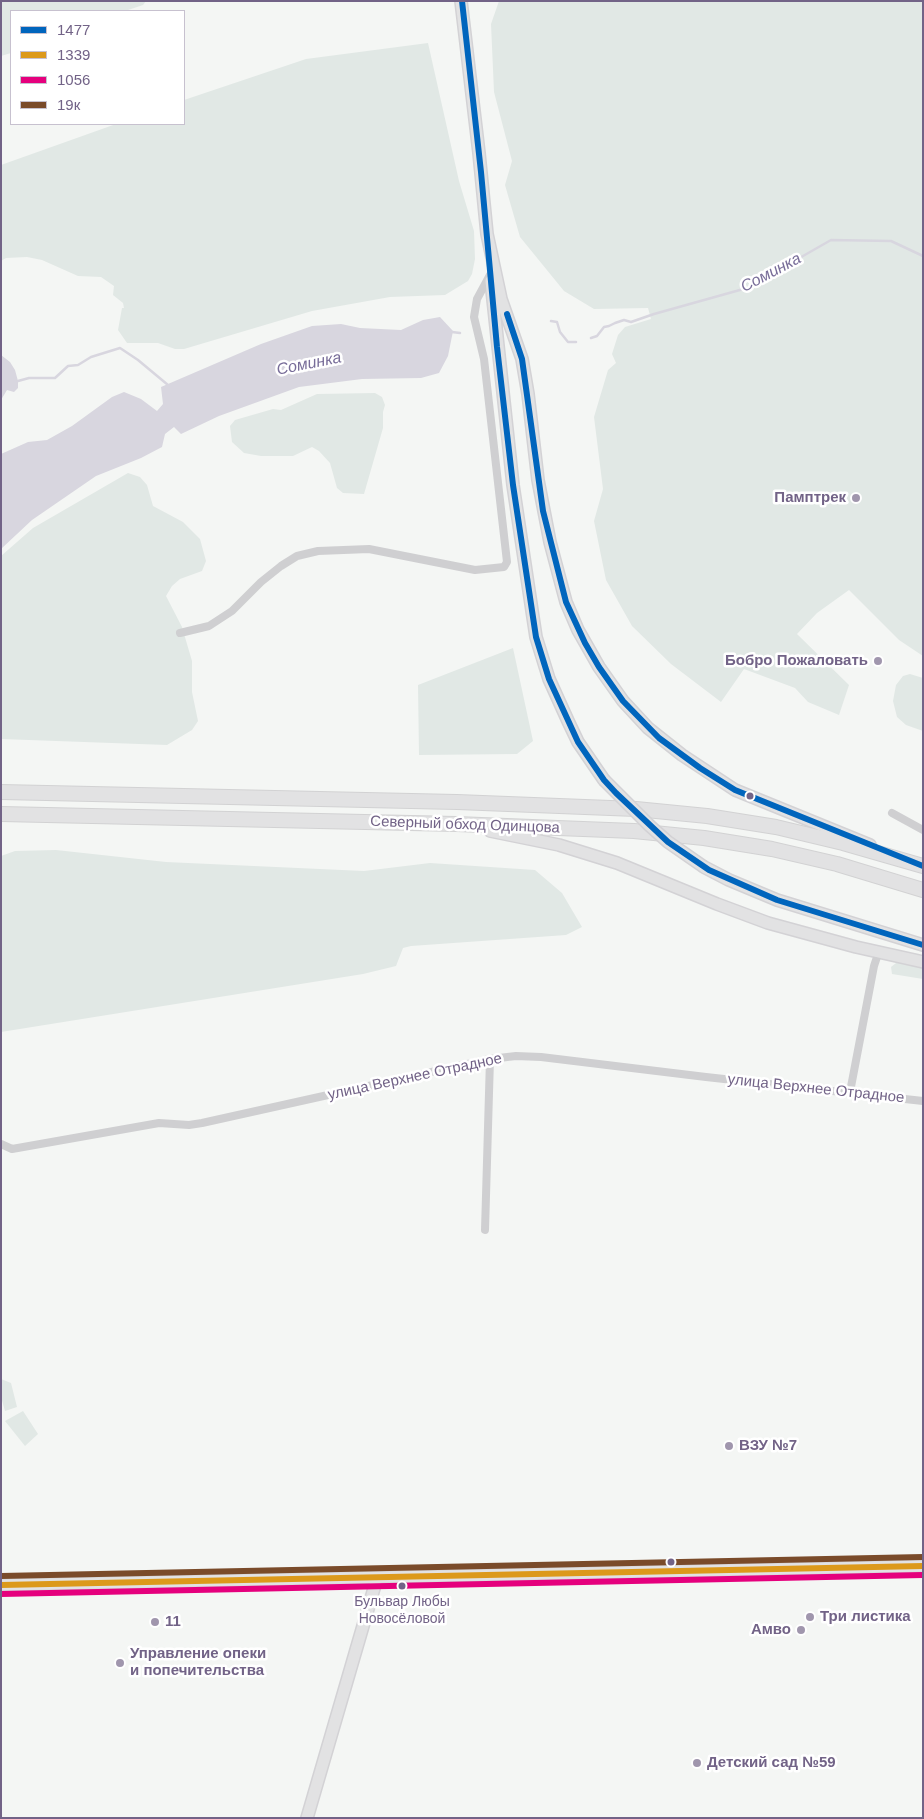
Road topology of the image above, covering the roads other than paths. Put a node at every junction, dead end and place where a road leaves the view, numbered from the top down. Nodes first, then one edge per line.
1 (462, 5) edge
2 (486, 234) junction
3 (490, 275) junction
4 (180, 633) dead end
5 (1, 792) edge
6 (892, 813) dead end
7 (1, 814) edge
8 (406, 823) junction
9 (923, 830) edge
10 (917, 864) edge
11 (923, 890) edge
12 (923, 945) edge
13 (879, 952) junction
14 (923, 962) edge
15 (490, 1059) junction
16 (850, 1092) junction
17 (923, 1101) edge
18 (1, 1144) edge
19 (485, 1230) dead end
20 (923, 1566) edge
21 (377, 1578) junction
22 (1, 1585) edge
23 (307, 1818) edge

1 - 2 main road
2 - 3 main road
2 - 10 main road
3 - 4 street
3 - 12 main road, bridge
5 - 10 highway, Северный обход Одинцова
6 - 9 street
7 - 8 highway, Северный обход Одинцова
8 - 11 highway, Северный обход Одинцова
8 - 13 main road
13 - 14 main road
13 - 16 street
15 - 16 street, улица Верхнее Отрадное
15 - 18 street, улица Верхнее Отрадное
15 - 19 street
16 - 17 street, улица Верхнее Отрадное
20 - 21 main road
21 - 22 main road
21 - 23 main road

